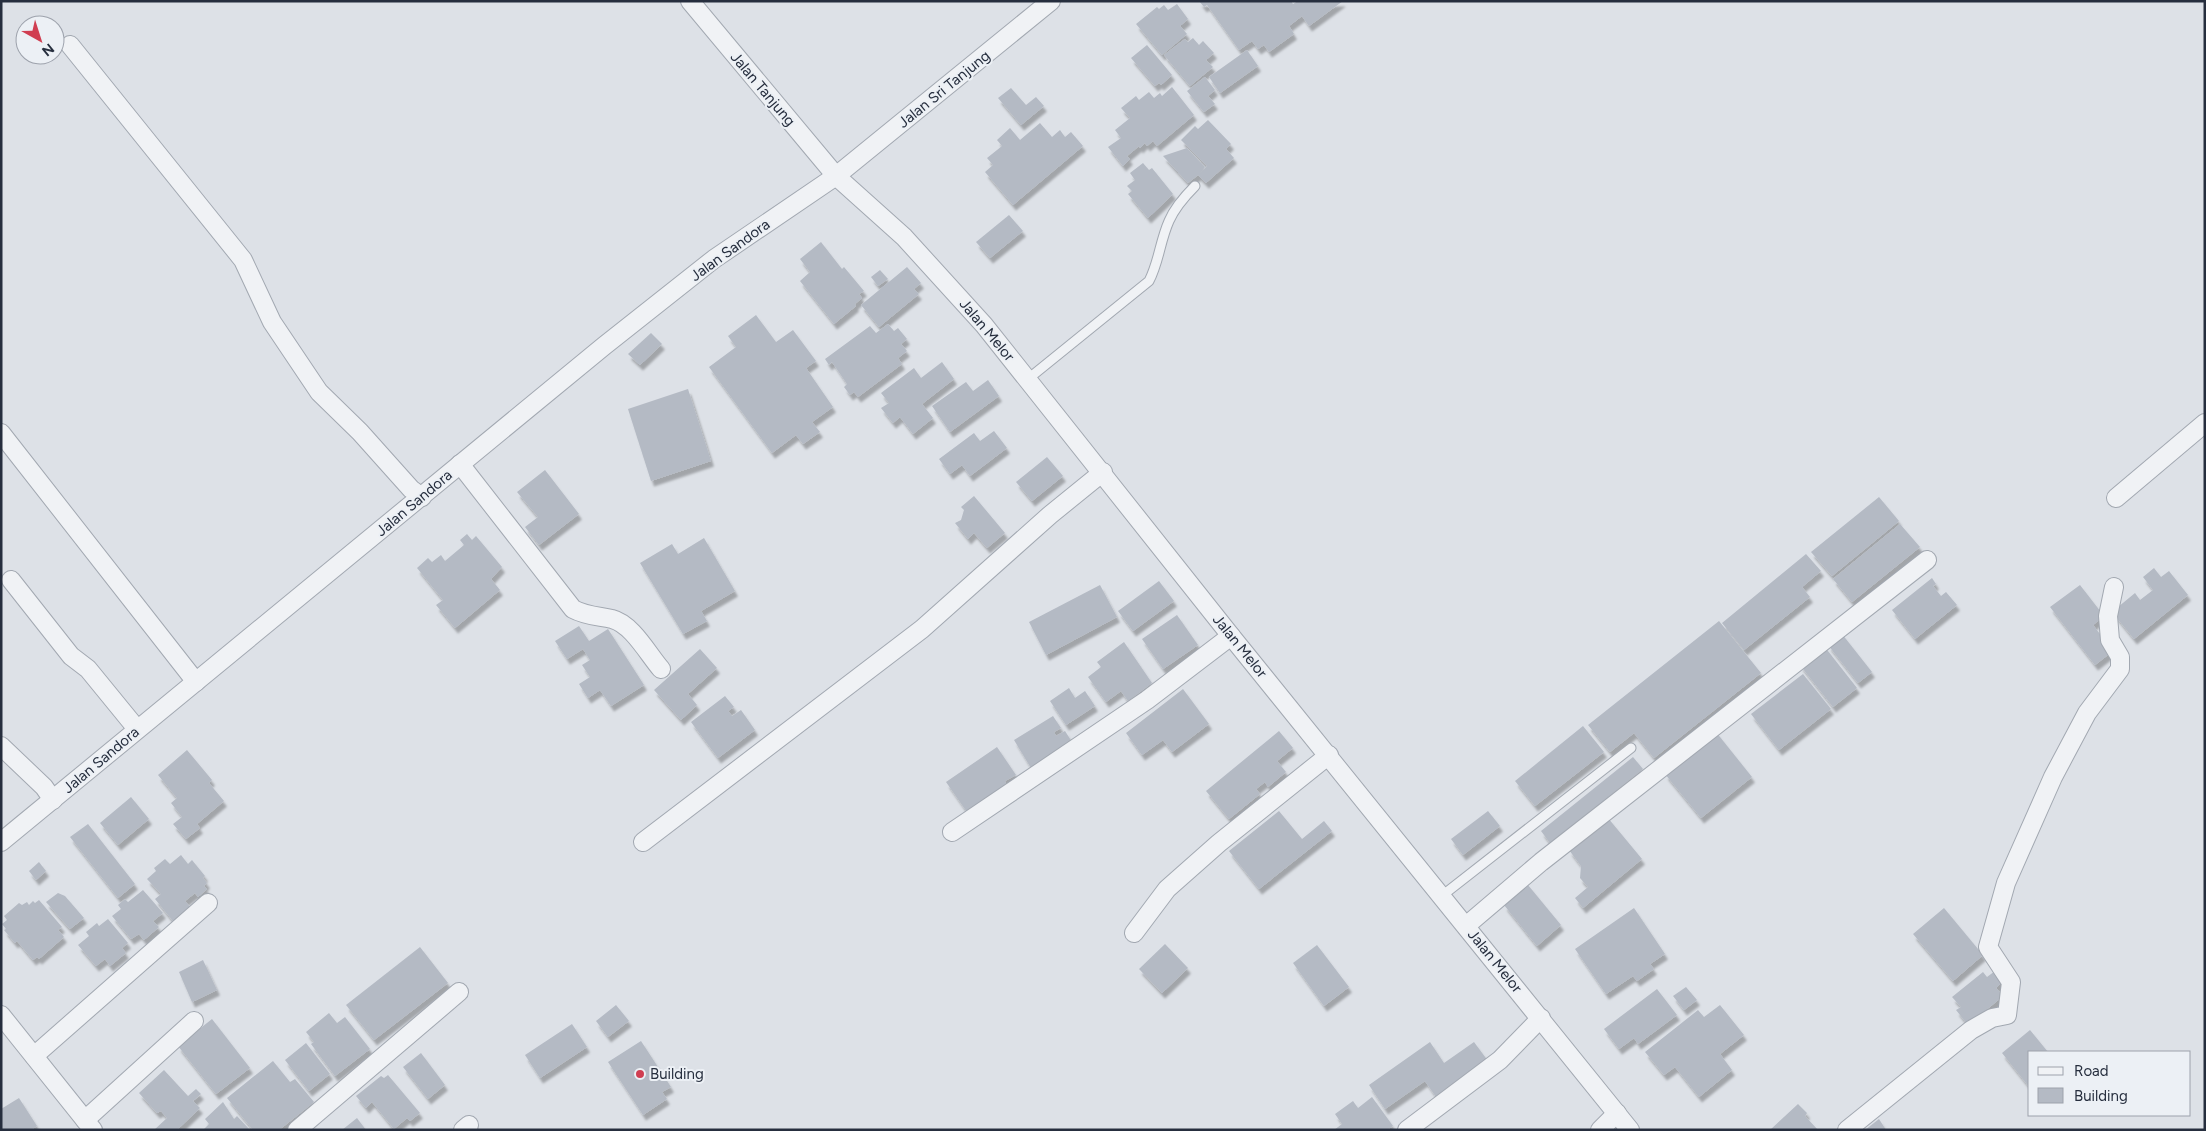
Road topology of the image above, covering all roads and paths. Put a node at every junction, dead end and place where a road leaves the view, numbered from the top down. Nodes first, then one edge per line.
1 (690, 1) edge
2 (1051, 1) edge
3 (70, 45) dead end
4 (836, 176) junction
5 (1194, 186) dead end
6 (1028, 379) junction
7 (2205, 423) edge
8 (1, 433) edge
9 (460, 464) junction
10 (1103, 472) junction
11 (416, 493) junction
12 (2116, 498) dead end
13 (1927, 560) dead end
14 (11, 580) dead end
15 (2114, 587) dead end
16 (1232, 636) junction
17 (661, 669) dead end
18 (192, 677) junction
19 (137, 729) junction
20 (1, 746) edge
21 (1631, 748) dead end
22 (1329, 755) junction
23 (49, 793) junction
24 (952, 832) dead end
25 (4, 836) edge
26 (643, 842) dead end
27 (1443, 896) junction
28 (208, 903) dead end
29 (1467, 925) junction
30 (1134, 933) dead end
31 (459, 992) dead end
32 (1, 1015) edge
33 (1542, 1018) junction
34 (194, 1021) dead end
35 (34, 1056) junction
36 (1617, 1113) junction
37 (91, 1118) edge
38 (297, 1130) edge
39 (1407, 1130) edge
40 (1600, 1130) edge
41 (1630, 1130) edge
42 (1847, 1130) edge

1 - 4 street, Jalan Tanjung
2 - 4 street, Jalan Sri Tanjung
3 - 11 street
4 - 6 street, Jalan Melor
4 - 9 street, Jalan Sandora
5 - 6 lane
6 - 10 street, Jalan Melor
7 - 12 street
8 - 18 street
9 - 11 street, Jalan Sandora
9 - 17 street
10 - 16 street, Jalan Melor
10 - 26 street
11 - 18 street, Jalan Sandora
13 - 29 street
14 - 19 street
15 - 42 street
16 - 22 street, Jalan Melor
16 - 24 street
18 - 19 street, Jalan Sandora
19 - 23 street, Jalan Sandora
20 - 23 street
21 - 27 lane
22 - 27 street, Jalan Melor
22 - 30 street
23 - 25 street, Jalan Sandora
27 - 29 street, Jalan Melor
28 - 35 street
29 - 33 street, Jalan Melor
31 - 38 street
32 - 35 street
33 - 36 street, Jalan Melor
33 - 39 street
34 - 37 street
35 - 37 street
36 - 40 street
36 - 41 street, Jalan Melor

